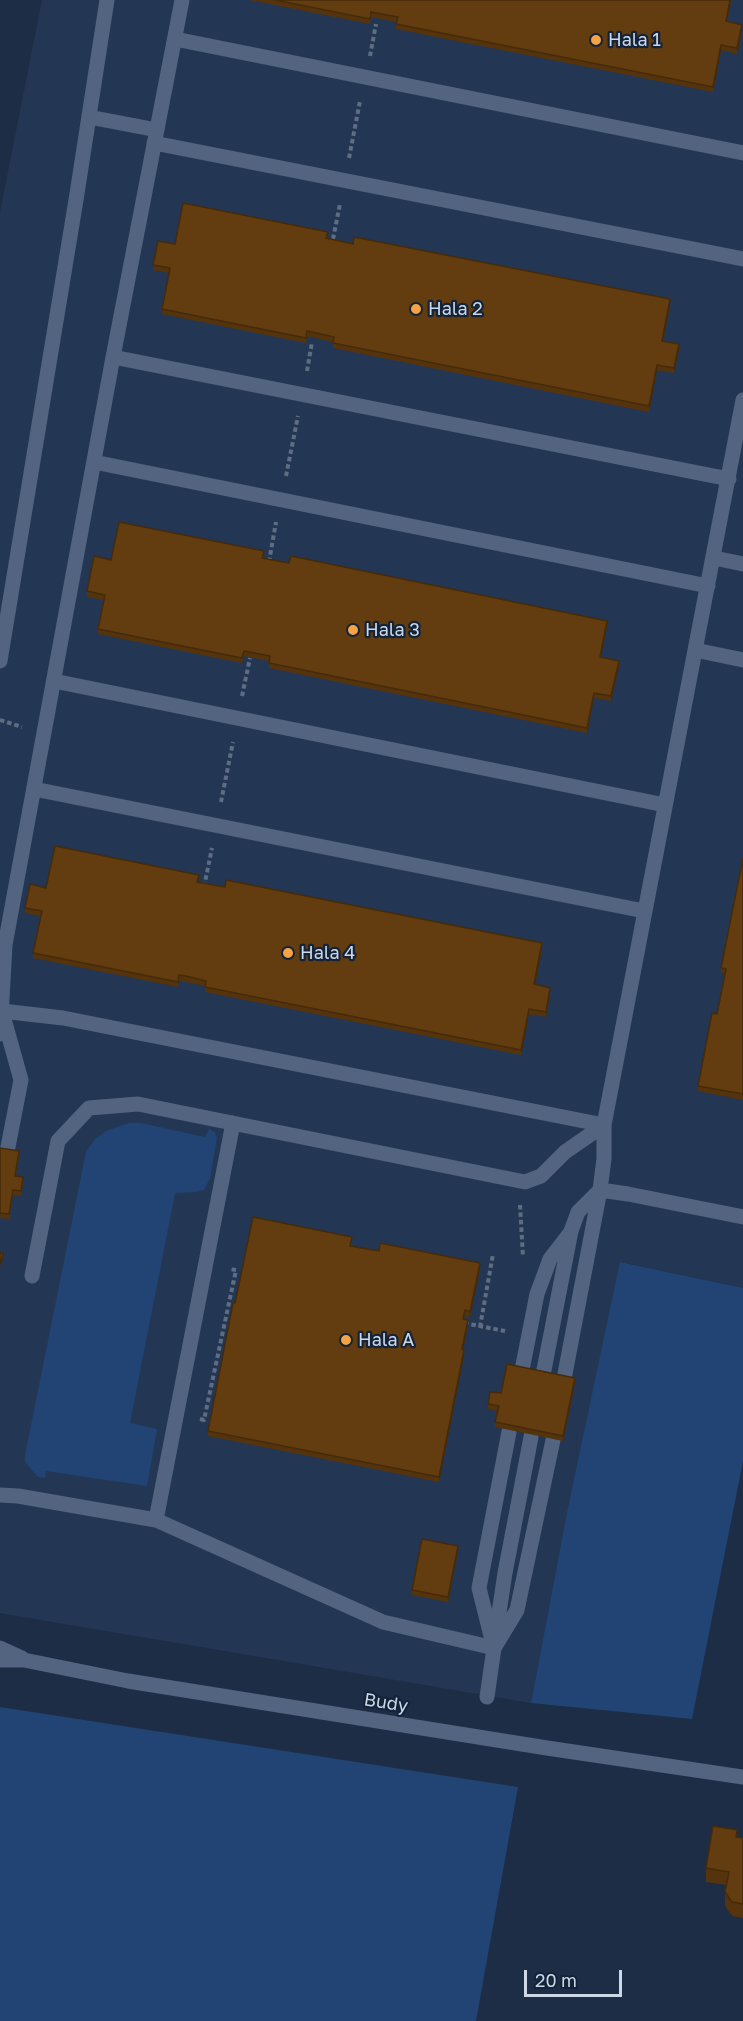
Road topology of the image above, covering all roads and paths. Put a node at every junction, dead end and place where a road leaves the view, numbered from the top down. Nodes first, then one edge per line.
1 (107, 0) edge
2 (182, 0) edge
3 (376, 24) dead end
4 (175, 39) junction
5 (365, 78) junction
6 (89, 117) junction
7 (155, 137) junction
8 (743, 153) edge
9 (344, 181) junction
10 (333, 239) edge
11 (743, 259) edge
12 (113, 357) junction
13 (743, 400) edge
14 (740, 439) edge
15 (94, 462) junction
16 (729, 479) junction
17 (277, 518) dead end
18 (714, 558) junction
19 (268, 564) edge
20 (743, 564) edge
21 (708, 586) junction
22 (695, 650) junction
23 (250, 658) edge
24 (743, 660) edge
25 (0, 661) edge
26 (54, 681) junction
27 (241, 703) dead end
28 (234, 738) dead end
29 (34, 789) junction
30 (665, 805) junction
31 (219, 808) dead end
32 (213, 844) dead end
33 (204, 888) edge
34 (644, 911) junction
35 (1, 1013) edge
36 (0, 1034) edge
37 (232, 1123) junction
38 (604, 1125) junction
39 (7, 1152) edge
40 (600, 1190) junction
41 (519, 1204) dead end
42 (743, 1217) edge
43 (572, 1231) junction
44 (493, 1254) dead end
45 (524, 1262) dead end
46 (32, 1276) dead end
47 (464, 1323) edge
48 (480, 1326) junction
49 (505, 1331) dead end
50 (522, 1370) edge
51 (543, 1375) edge
52 (564, 1379) edge
53 (509, 1432) edge
54 (531, 1437) edge
55 (553, 1440) edge
56 (0, 1495) edge
57 (156, 1520) junction
58 (0, 1648) edge
59 (494, 1648) junction
60 (0, 1660) edge
61 (24, 1660) junction
62 (487, 1697) dead end
63 (743, 1777) edge

1 - 6 street
2 - 4 street
3 - 5 path
4 - 5 street
4 - 7 street
5 - 8 street
5 - 9 path
6 - 7 street
6 - 25 street
7 - 9 street
7 - 12 street
9 - 10 path
9 - 11 street
12 - 15 street
12 - 16 street
13 - 14 street
14 - 16 street
15 - 21 street
15 - 26 street
16 - 18 street
17 - 19 path
18 - 20 street
18 - 21 street
21 - 22 street
22 - 24 street
22 - 30 street
23 - 27 path
26 - 29 street
26 - 30 street
28 - 31 path
29 - 34 street
29 - 35 street
30 - 34 street
32 - 33 path
34 - 38 street
35 - 36 street
35 - 38 street
35 - 39 street
37 - 38 street
37 - 46 street
37 - 57 street
38 - 40 street
40 - 42 street
40 - 43 street
40 - 52 street
41 - 45 path
43 - 50 street
43 - 51 street
44 - 48 path
47 - 48 path
48 - 49 path
53 - 59 street
54 - 59 street
55 - 59 street
56 - 57 street
57 - 59 street
58 - 61 street, Budy
59 - 62 street
60 - 61 street, Budy
61 - 63 street, Budy

